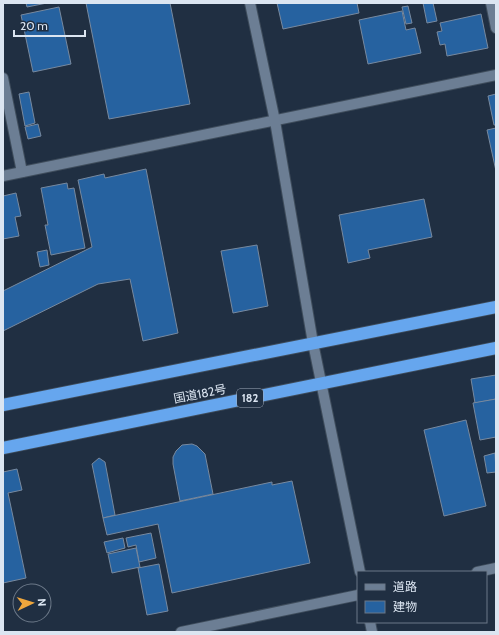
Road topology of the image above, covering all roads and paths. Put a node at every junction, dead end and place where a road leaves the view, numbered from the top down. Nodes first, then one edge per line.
1 (250, 3) edge
2 (491, 3) edge
3 (496, 28) edge
4 (496, 75) edge
5 (3, 78) edge
6 (275, 121) junction
7 (22, 172) junction
8 (3, 176) edge
9 (496, 307) edge
10 (313, 343) junction
11 (496, 348) edge
12 (321, 383) junction
13 (3, 405) edge
14 (3, 448) edge
15 (496, 568) edge
16 (360, 571) edge
17 (482, 571) edge
18 (357, 595) edge
19 (181, 632) edge

1 - 6 street
2 - 3 street
4 - 6 street
5 - 7 street
6 - 7 street
6 - 10 street
7 - 8 street
9 - 10 highway
10 - 12 street
10 - 13 highway
11 - 12 highway, 国道182号 / 182
12 - 14 highway, 国道182号 / 182
12 - 16 street
15 - 17 street
18 - 19 street

